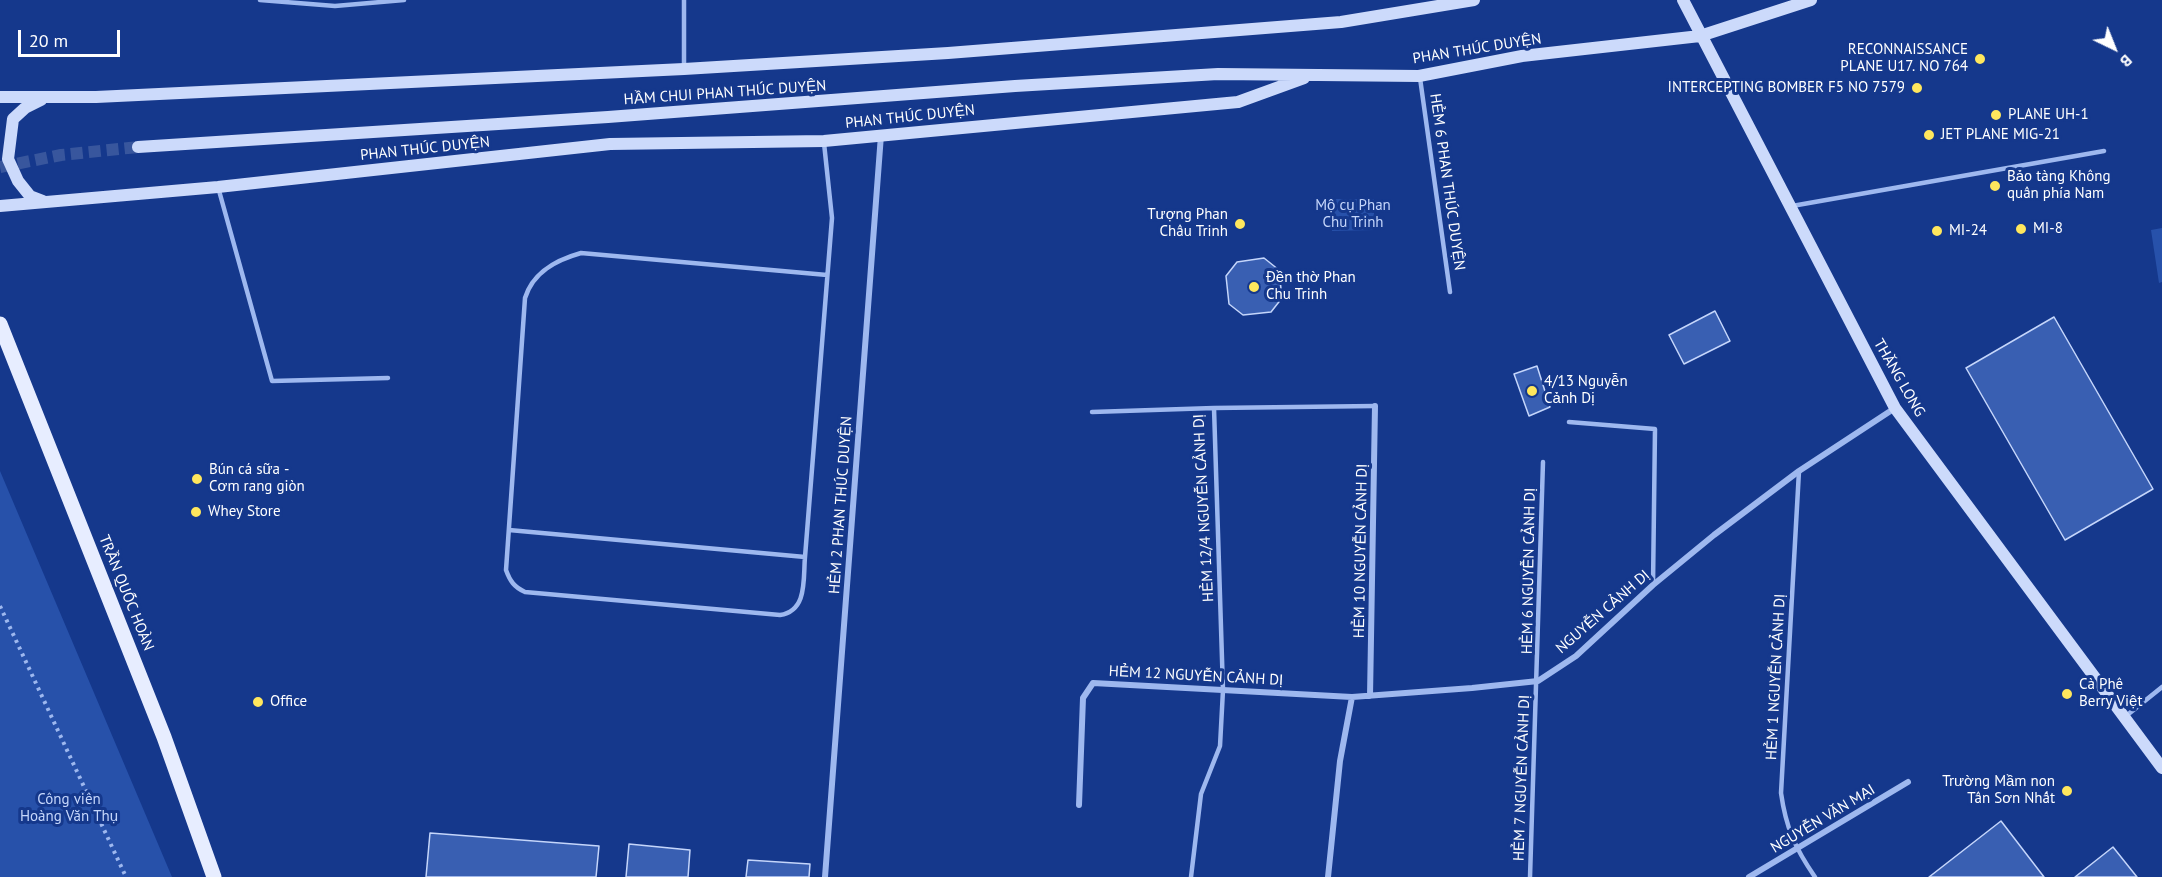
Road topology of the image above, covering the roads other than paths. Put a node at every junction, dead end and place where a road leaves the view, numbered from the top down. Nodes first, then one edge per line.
1 (260, 0) edge
2 (404, 0) edge
3 (684, 0) edge
4 (1474, 0) edge
5 (1683, 0) edge
6 (1811, 0) edge
7 (335, 3) edge
8 (1700, 36) junction
9 (684, 69) junction
10 (1314, 75) junction
11 (1419, 76) junction
12 (0, 97) edge
13 (45, 98) junction
14 (881, 134) junction
15 (824, 141) junction
16 (138, 147) tunnel mouth
17 (2104, 151) dead end
18 (218, 188) junction
19 (46, 202) junction
20 (0, 206) edge
21 (1790, 206) junction
22 (827, 275) junction
23 (1450, 292) dead end
24 (0, 324) edge
25 (388, 378) dead end
26 (1375, 406) joint
27 (1214, 408) junction
28 (1895, 408) junction
29 (1092, 412) dead end
30 (1569, 422) dead end
31 (1543, 462) dead end
32 (1799, 471) junction
33 (509, 530) junction
34 (805, 557) junction
35 (1653, 585) junction
36 (1538, 681) junction
37 (2162, 687) edge
38 (1223, 690) junction
39 (1370, 696) junction
40 (1352, 697) junction
41 (2123, 718) junction
42 (2162, 768) edge
43 (1908, 782) dead end
44 (1079, 805) dead end
45 (1796, 849) junction
46 (214, 877) edge
47 (825, 877) edge
48 (1191, 877) edge
49 (1328, 877) edge
50 (1530, 877) edge
51 (1749, 877) edge
52 (1815, 877) edge

1 - 7 lane
2 - 7 lane
3 - 9 lane
4 - 9 main road
5 - 8 main road, THĂNG LONG
6 - 8 main road, PHAN THÚC DUYỆN
8 - 11 main road, PHAN THÚC DUYỆN
8 - 21 main road, THĂNG LONG
9 - 13 main road
10 - 11 main road, PHAN THÚC DUYỆN
10 - 14 main road, PHAN THÚC DUYỆN
10 - 16 main road, HẦM CHUI PHAN THÚC DUYỆN
11 - 23 lane, HẺM 6 PHAN THÚC DUYỆN
12 - 13 main road
13 - 19 main road
14 - 15 main road, PHAN THÚC DUYỆN
14 - 47 street, HẺM 2 PHAN THÚC DUYỆN
15 - 18 main road, PHAN THÚC DUYỆN
15 - 22 lane
17 - 21 lane
18 - 19 main road, PHAN THÚC DUYỆN
18 - 25 lane
19 - 20 main road, PHAN THÚC DUYỆN
21 - 28 main road, THĂNG LONG
22 - 33 lane
22 - 34 lane
24 - 46 main road, TRẦN QUỐC HOÀN
26 - 27 lane
26 - 39 street, HẺM 10 NGUYỄN CẢNH DỊ
27 - 29 lane, HẺM 12/4 NGUYỄN CẢNH DỊ
27 - 38 lane, HẺM 12/4 NGUYỄN CẢNH DỊ
28 - 32 street, NGUYỄN CẢNH DỊ
28 - 41 main road, THĂNG LONG
30 - 35 lane
31 - 36 lane, HẺM 6 NGUYỄN CẢNH DỊ
32 - 35 street, NGUYỄN CẢNH DỊ
32 - 45 lane, HẺM 1 NGUYỄN CẢNH DỊ
33 - 34 lane
33 - 34 lane
35 - 36 street, NGUYỄN CẢNH DỊ
36 - 39 street, NGUYỄN CẢNH DỊ
36 - 50 lane, HẺM 7 NGUYỄN CẢNH DỊ
37 - 41 lane
38 - 40 street, HẺM 12 NGUYỄN CẢNH DỊ
38 - 44 street, HẺM 12 NGUYỄN CẢNH DỊ
38 - 48 lane, HẺM 12/4 NGUYỄN CẢNH DỊ
39 - 40 street, NGUYỄN CẢNH DỊ
40 - 49 street
41 - 42 main road, THĂNG LONG
43 - 45 street, NGUYỄN VĂN MẠI
45 - 51 street, NGUYỄN VĂN MẠI
45 - 52 lane, HẺM 1 NGUYỄN CẢNH DỊ

